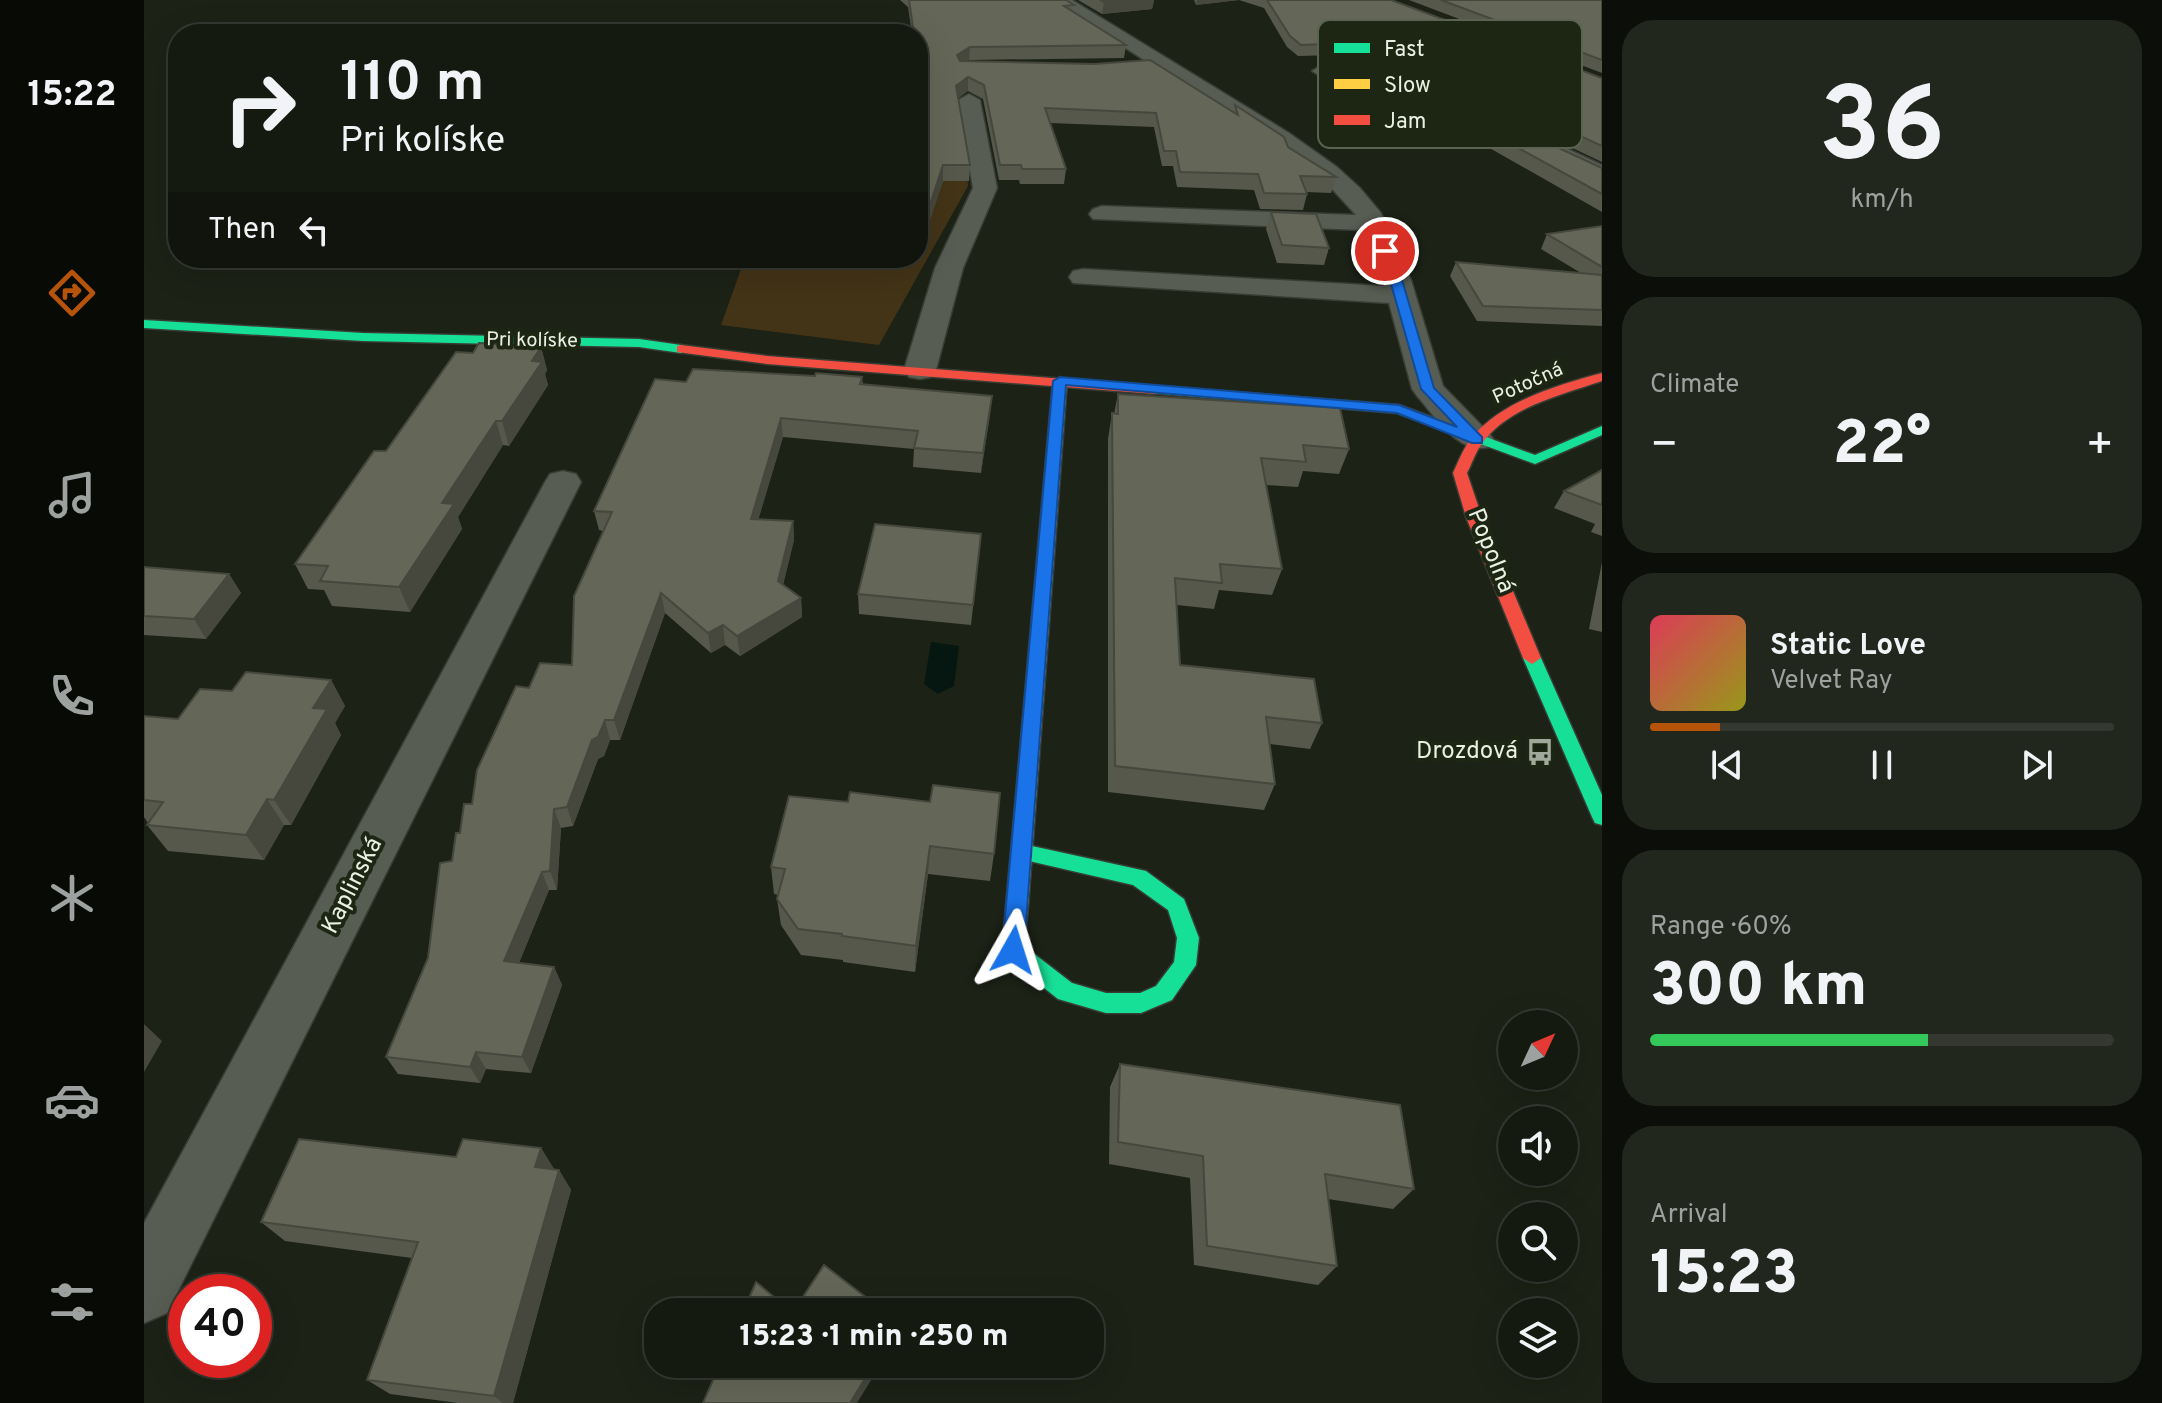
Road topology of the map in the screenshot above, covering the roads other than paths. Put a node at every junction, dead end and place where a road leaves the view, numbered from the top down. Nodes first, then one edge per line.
1 (1060, 0) edge
2 (1165, 64) junction
3 (1122, 67) edge
4 (969, 100) edge
5 (1548, 148) edge
6 (1602, 174) edge
7 (1102, 214) dead end
8 (1373, 223) junction
9 (1083, 277) dead end
10 (1401, 295) junction
11 (144, 324) edge
12 (920, 370) junction
13 (1602, 377) edge
14 (1060, 381) junction
15 (1602, 430) edge
16 (1477, 440) junction
17 (563, 482) dead end
18 (1602, 817) edge
19 (1023, 852) junction
20 (144, 1290) edge

1 - 2 street
2 - 3 street
2 - 8 street
4 - 12 street
5 - 6 street
7 - 8 street
8 - 10 street
9 - 10 street
10 - 16 street
11 - 12 street, Pri kolíske
12 - 14 street, Pri kolíske
13 - 16 street, Potočná
14 - 16 street, Pri kolíske
14 - 19 street
15 - 16 street
16 - 18 street, Popolná
17 - 20 street, Kaplinská
19 - 19 street

